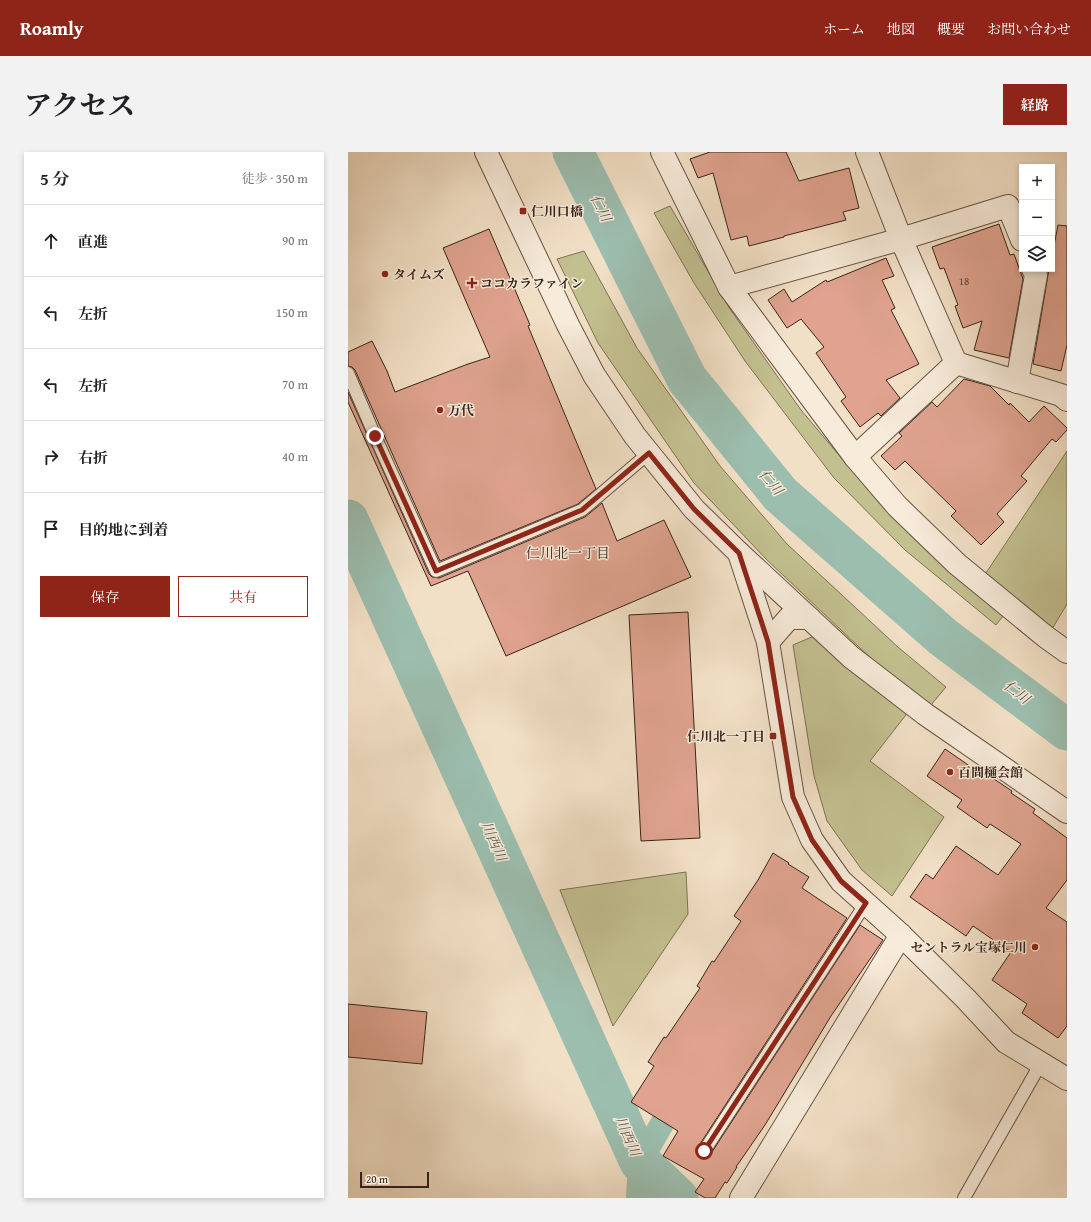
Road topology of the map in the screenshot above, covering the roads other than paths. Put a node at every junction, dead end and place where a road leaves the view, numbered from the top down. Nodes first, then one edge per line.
1 (486, 152) edge
2 (662, 152) edge
3 (867, 152) edge
4 (1020, 236) edge
5 (901, 239) junction
6 (1034, 272) edge
7 (729, 287) junction
8 (956, 363) junction
9 (348, 373) edge
10 (1017, 382) junction
11 (1067, 400) edge
12 (649, 453) junction
13 (855, 456) junction
14 (739, 553) junction
15 (809, 618) junction
16 (768, 642) junction
17 (1067, 652) edge
18 (1067, 812) edge
19 (866, 903) junction
20 (901, 935) junction
21 (1041, 1063) junction
22 (1067, 1079) edge
23 (704, 1151) dead end
24 (741, 1198) edge
25 (964, 1198) edge

1 - 12 street
2 - 7 street
3 - 5 street
4 - 5 street
5 - 7 street
5 - 8 street
6 - 10 street
7 - 13 street
8 - 10 street
8 - 13 street
9 - 12 lane
10 - 11 street
12 - 14 street
13 - 17 street
14 - 15 street
14 - 16 street
15 - 16 street
15 - 18 street
16 - 19 street
19 - 20 street
19 - 23 lane
20 - 21 street
20 - 24 street
21 - 22 street
21 - 25 lane

